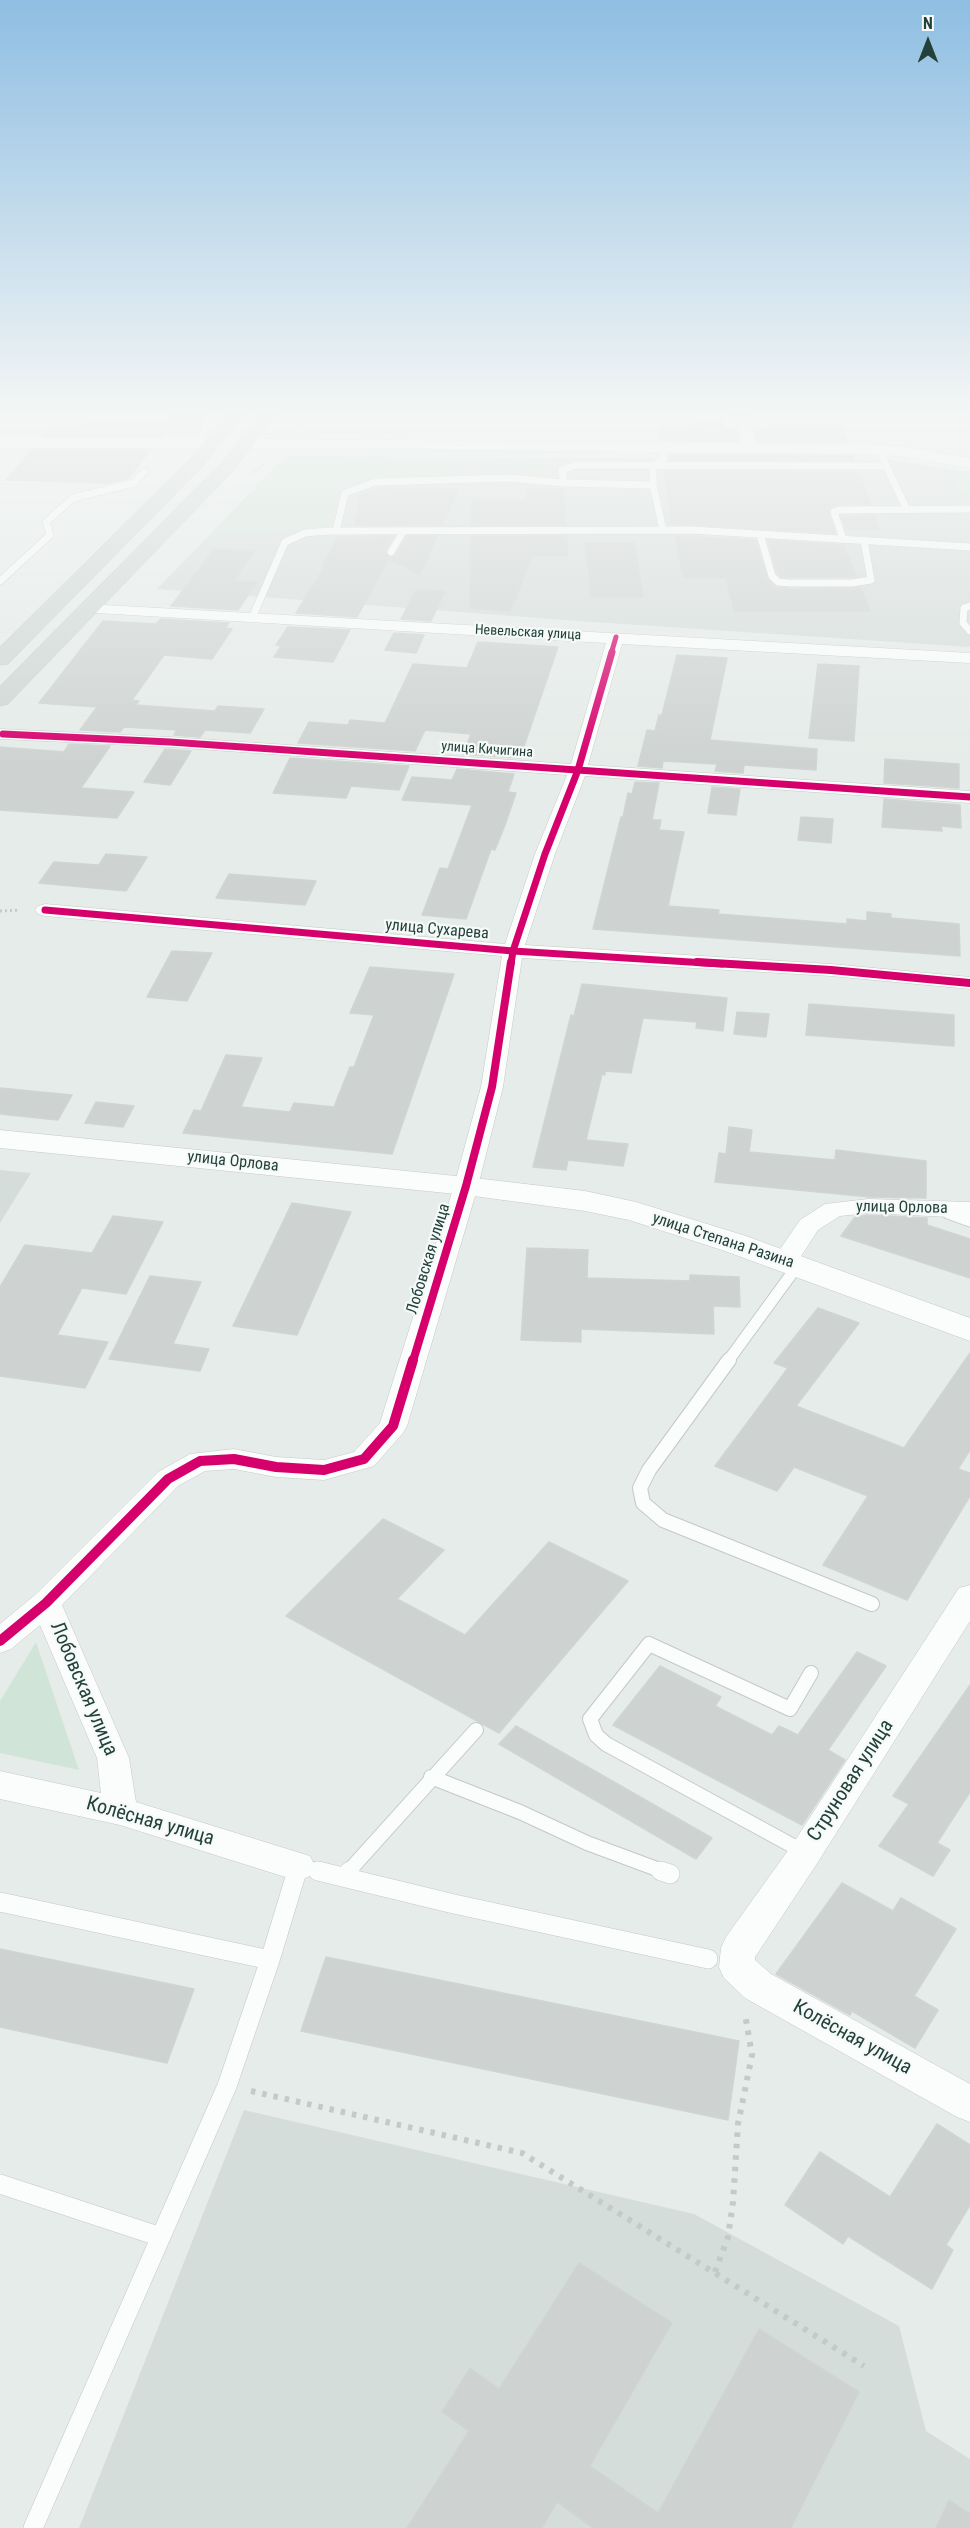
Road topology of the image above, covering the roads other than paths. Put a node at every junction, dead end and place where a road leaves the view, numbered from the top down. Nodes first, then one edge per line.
1 (48, 530) edge
2 (128, 530) edge
3 (169, 530) edge
4 (663, 530) joint
5 (840, 530) edge
6 (336, 531) joint
7 (403, 532) junction
8 (760, 534) junction
9 (843, 539) junction
10 (864, 540) junction
11 (970, 547) edge
12 (391, 552) dead end
13 (0, 581) edge
14 (970, 606) edge
15 (86, 609) junction
16 (252, 618) junction
17 (970, 631) edge
18 (616, 637) junction
19 (970, 658) edge
20 (0, 659) edge
21 (0, 699) edge
22 (3, 734) dead end
23 (578, 770) junction
24 (970, 797) edge
25 (45, 910) dead end
26 (513, 951) junction
27 (970, 983) edge
28 (0, 1139) edge
29 (466, 1186) junction
30 (933, 1207) junction
31 (970, 1210) edge
32 (970, 1221) edge
33 (792, 1263) junction
34 (970, 1330) edge
35 (970, 1596) edge
36 (46, 1603) junction
37 (872, 1604) dead end
38 (0, 1641) edge
39 (811, 1674) dead end
40 (476, 1730) dead end
41 (431, 1778) junction
42 (0, 1785) edge
43 (120, 1811) junction
44 (806, 1852) junction
45 (298, 1866) junction
46 (670, 1874) dead end
47 (345, 1876) junction
48 (0, 1902) edge
49 (270, 1960) junction
50 (722, 1963) junction
51 (970, 2104) edge
52 (0, 2184) edge
53 (161, 2236) junction
54 (33, 2528) edge

1 - 13 lane
2 - 20 main road
3 - 15 main road
4 - 7 lane
4 - 8 lane
5 - 9 lane
6 - 7 lane
6 - 16 lane
7 - 12 lane
8 - 9 lane
8 - 10 lane
9 - 10 lane
10 - 11 lane
14 - 17 lane
15 - 16 street, Невельская улица
15 - 21 main road
16 - 18 street, Невельская улица
18 - 19 street, Невельская улица
18 - 23 street, Лобовская улица
22 - 23 street, улица Кичигина
23 - 24 street, улица Кичигина
23 - 26 street, Лобовская улица
25 - 26 street, улица Сухарева
26 - 27 street, улица Сухарева
26 - 29 street, Лобовская улица
28 - 29 main road, улица Орлова
29 - 33 main road, улица Степана Разина
29 - 36 street, Лобовская улица
30 - 31 street, улица Орлова
30 - 32 lane
30 - 33 street, улица Орлова
33 - 34 main road, улица Степана Разина
33 - 37 lane
35 - 44 street, Струновая улица
36 - 38 street, Лобовская улица
36 - 43 street, Лобовская улица
39 - 44 lane
40 - 41 lane
41 - 46 lane
41 - 47 lane
42 - 43 street, Колёсная улица
43 - 45 street, Колёсная улица
44 - 50 street, Струновая улица
45 - 47 lane
45 - 49 lane
47 - 50 lane
48 - 49 lane
49 - 53 lane
50 - 51 street, Колёсная улица
52 - 53 lane
53 - 54 lane

